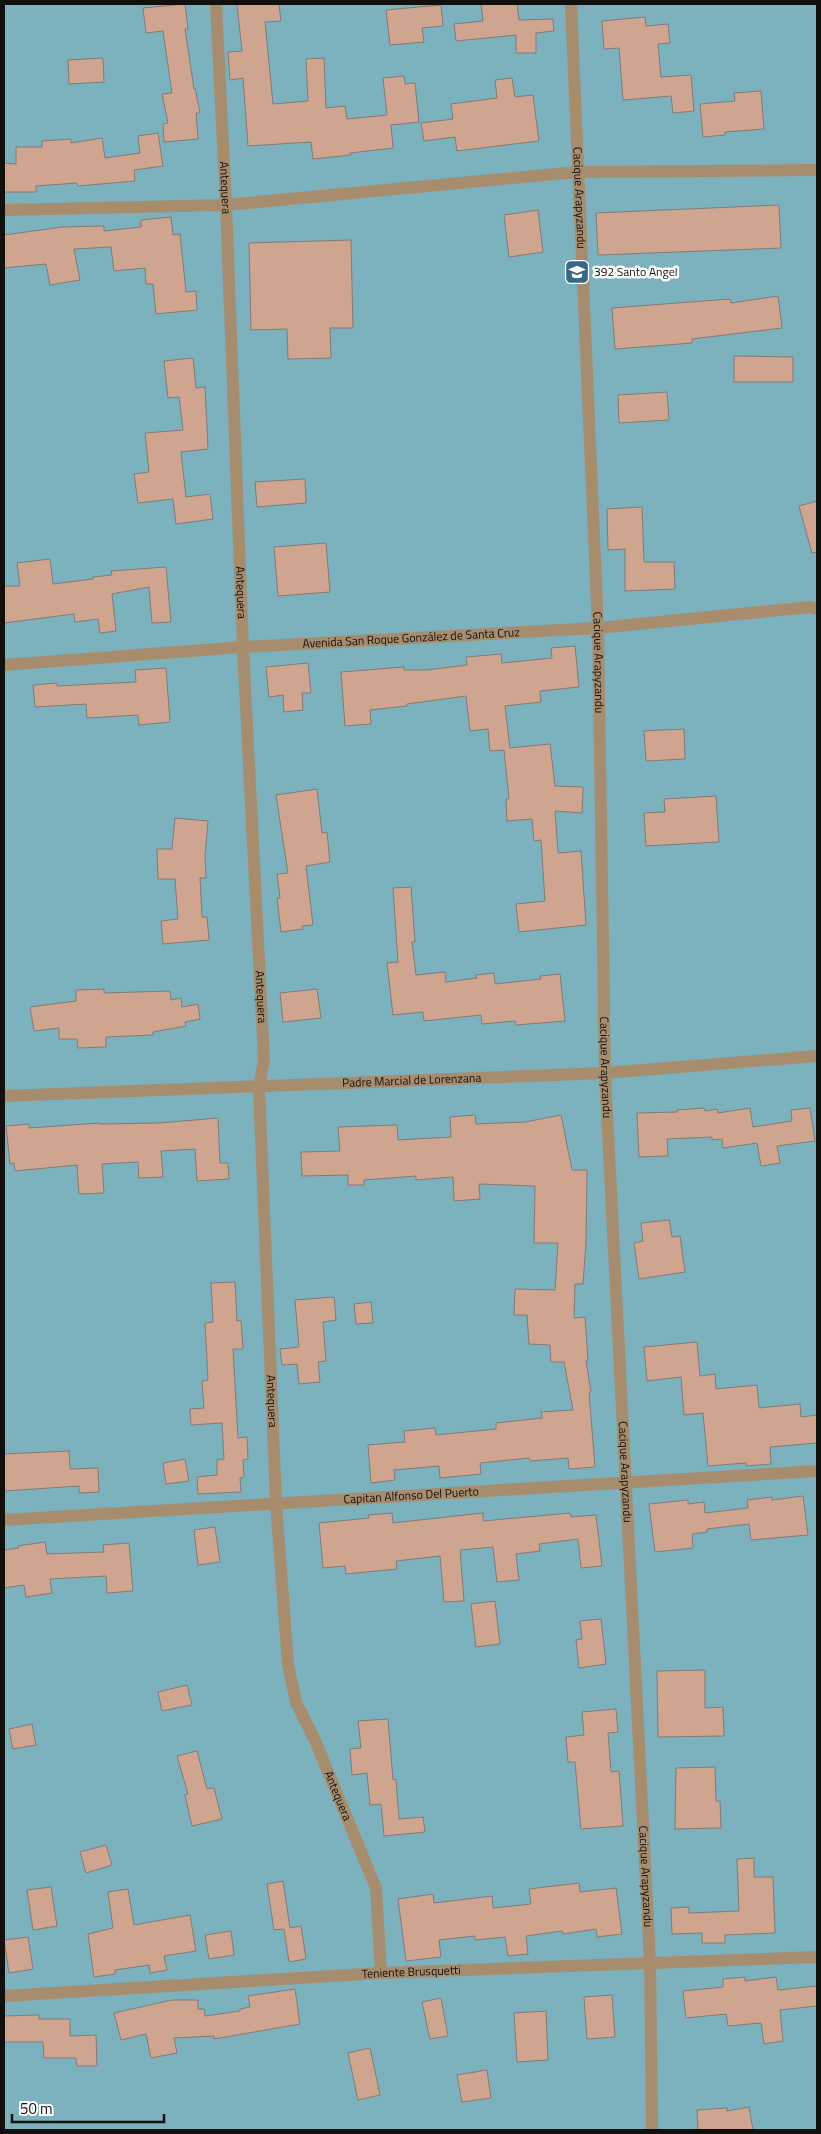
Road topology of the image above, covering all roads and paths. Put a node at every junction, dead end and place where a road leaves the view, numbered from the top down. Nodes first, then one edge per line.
1 (216, 4) edge
2 (571, 4) edge
3 (817, 170) edge
4 (577, 172) junction
5 (226, 205) junction
6 (4, 210) edge
7 (817, 608) edge
8 (598, 628) junction
9 (242, 647) junction
10 (4, 665) edge
11 (817, 1056) edge
12 (606, 1073) junction
13 (259, 1088) junction
14 (4, 1096) edge
15 (817, 1472) edge
16 (626, 1483) junction
17 (276, 1503) junction
18 (4, 1520) edge
19 (817, 1957) edge
20 (650, 1962) junction
21 (381, 1973) junction
22 (4, 1996) edge
23 (652, 2130) edge

1 - 5 street, Antequera
2 - 4 street, Cacique Arapyzandu
3 - 4 street
4 - 5 street
4 - 8 street, Cacique Arapyzandu
5 - 6 street
5 - 9 street, Antequera
7 - 8 street, Avenida San Roque González de Santa Cruz
8 - 9 street, Avenida San Roque González de Santa Cruz
8 - 12 street, Cacique Arapyzandu
9 - 10 street, Avenida San Roque González de Santa Cruz
9 - 13 street, Antequera
11 - 12 street, Padre Marcial de Lorenzana
12 - 13 street, Padre Marcial de Lorenzana
12 - 16 street, Cacique Arapyzandu
13 - 14 street, Padre Marcial de Lorenzana
13 - 17 street, Antequera
15 - 16 street, Capitan Alfonso Del Puerto
16 - 17 street, Capitan Alfonso Del Puerto
16 - 20 street, Cacique Arapyzandu
17 - 18 street, Capitan Alfonso Del Puerto
17 - 21 street, Antequera
19 - 20 street, Teniente Brusquetti
20 - 21 street, Teniente Brusquetti
20 - 23 street, Cacique Arapyzandu
21 - 22 street, Teniente Brusquetti

